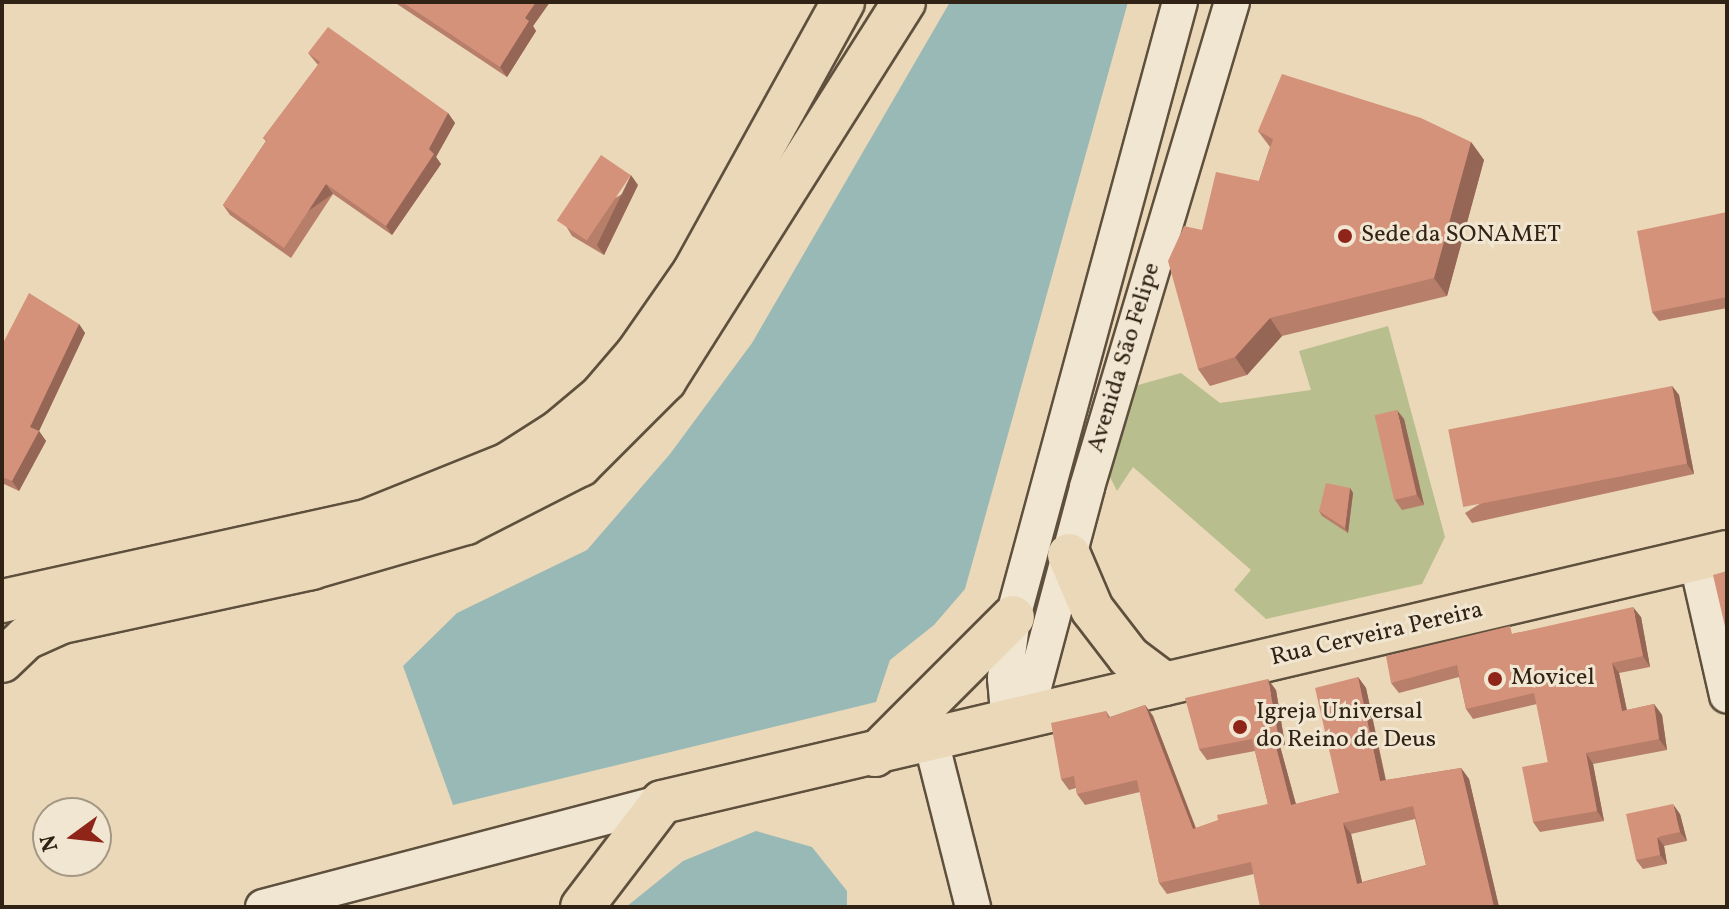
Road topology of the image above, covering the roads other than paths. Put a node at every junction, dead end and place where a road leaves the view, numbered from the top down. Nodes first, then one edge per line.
1 (843, 2) edge
2 (904, 2) edge
3 (1180, 2) edge
4 (1232, 2) edge
5 (1069, 555) junction
6 (1712, 555) edge
7 (2, 601) edge
8 (1013, 617) junction
9 (2, 661) edge
10 (1165, 684) junction
11 (1727, 696) edge
12 (1022, 718) junction
13 (931, 741) junction
14 (870, 756) junction
15 (662, 802) junction
16 (263, 907) edge
17 (582, 907) edge
18 (973, 907) edge

1 - 7 main road
2 - 9 main road
3 - 8 street, Avenida São Felipe
4 - 5 street, Avenida São Felipe
5 - 10 main road
5 - 12 street, Avenida São Felipe
6 - 10 main road, Rua Cerveira Pereira
6 - 11 street
8 - 12 street, Avenida São Felipe
8 - 14 main road
10 - 12 main road, Rua Cerveira Pereira
12 - 13 main road, Rua Cerveira Pereira
13 - 14 main road, Rua Cerveira Pereira
13 - 18 street
14 - 15 main road, Rua Cerveira Pereira
15 - 16 street
15 - 17 main road

